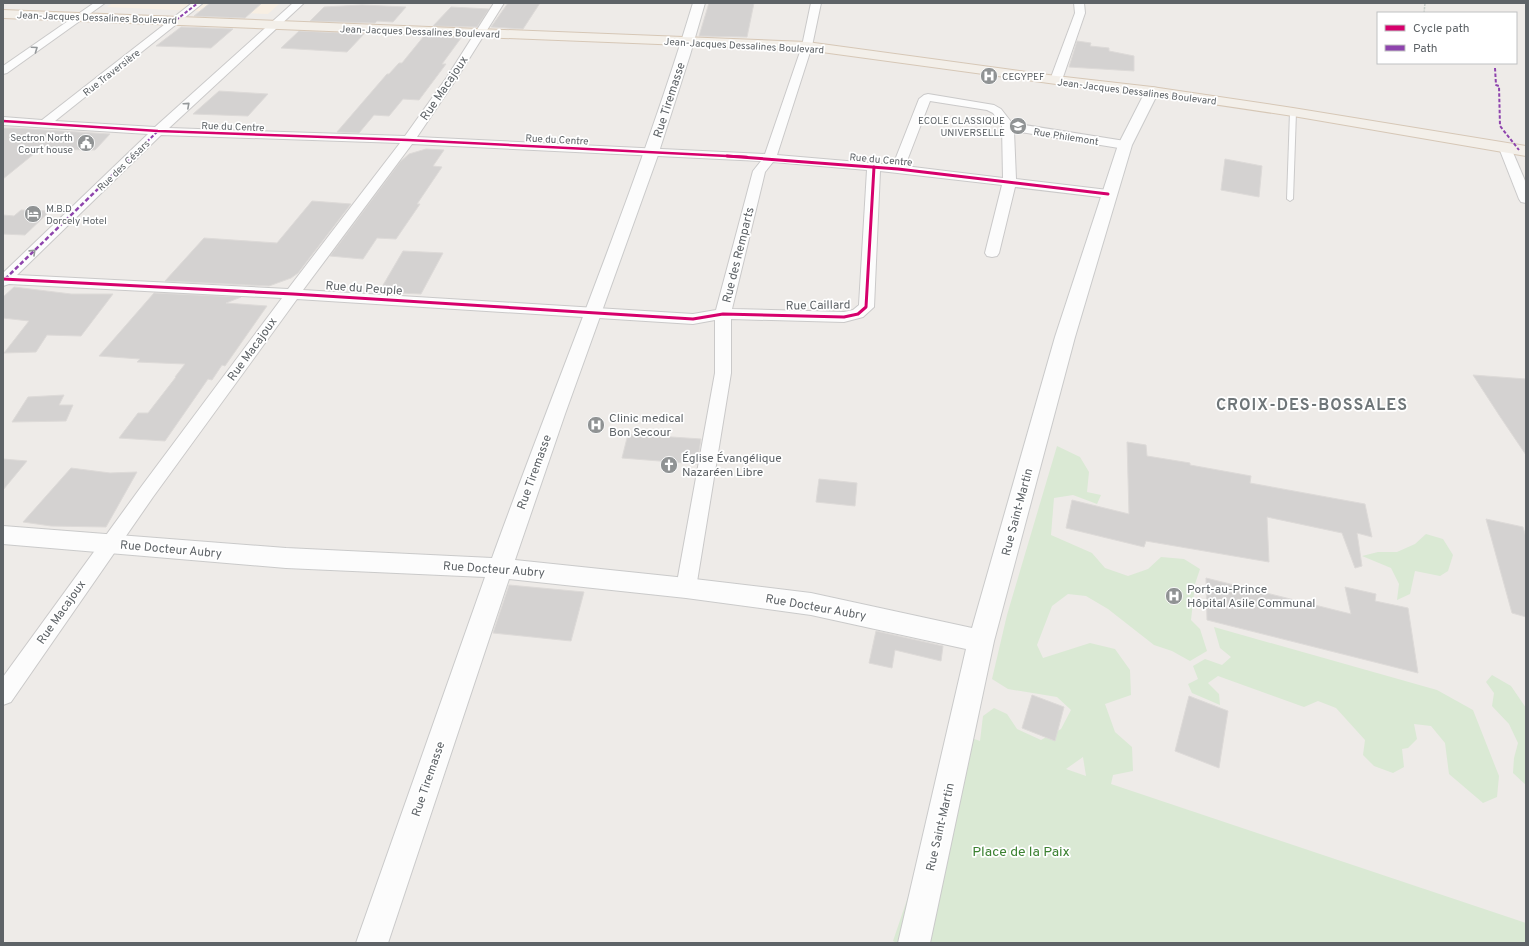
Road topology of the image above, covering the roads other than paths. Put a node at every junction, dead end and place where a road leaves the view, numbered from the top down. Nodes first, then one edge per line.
1 (100, 3) edge
2 (198, 3) edge
3 (299, 3) edge
4 (499, 3) edge
5 (699, 3) edge
6 (816, 3) edge
7 (1079, 3) edge
8 (3, 14) edge
9 (80, 17) junction
10 (176, 20) junction
11 (276, 24) junction
12 (482, 34) junction
13 (688, 41) junction
14 (807, 46) junction
15 (3, 71) edge
16 (1056, 80) junction
17 (1152, 91) junction
18 (1293, 112) junction
19 (3, 121) edge
20 (45, 123) junction
21 (1008, 126) junction
22 (158, 131) junction
23 (408, 140) junction
24 (1125, 145) junction
25 (1505, 148) junction
26 (652, 151) junction
27 (1526, 151) edge
28 (770, 158) junction
29 (874, 167) junction
30 (898, 168) junction
31 (1010, 181) junction
32 (1108, 194) junction
33 (1290, 199) dead end
34 (1526, 199) edge
35 (992, 253) dead end
36 (4, 280) edge
37 (293, 294) junction
38 (592, 312) junction
39 (723, 314) junction
40 (3, 535) edge
41 (109, 544) junction
42 (499, 568) junction
43 (686, 588) junction
44 (981, 641) junction
45 (3, 695) edge
46 (372, 943) edge
47 (914, 943) edge

1 - 9 street
2 - 10 street, Rue Traversière
3 - 11 street, Rue des Césars
4 - 12 street, Rue Macajoux
5 - 13 street, Rue Tiremasse
6 - 14 street, Rue des Remparts
7 - 16 street
8 - 9 main road, Jean-Jacques Dessalines Boulevard
9 - 10 main road, Jean-Jacques Dessalines Boulevard
15 -> 9 street
10 - 11 main road, Jean-Jacques Dessalines Boulevard
10 - 20 street, Rue Traversière
11 - 12 main road, Jean-Jacques Dessalines Boulevard
22 -> 11 street, Rue des Césars
12 - 13 main road, Jean-Jacques Dessalines Boulevard
12 - 23 street, Rue Macajoux
13 - 14 main road, Jean-Jacques Dessalines Boulevard
13 - 26 street, Rue Tiremasse
14 - 16 main road, Jean-Jacques Dessalines Boulevard
14 - 28 street, Rue des Remparts
16 - 17 main road, Jean-Jacques Dessalines Boulevard
17 - 18 main road, Jean-Jacques Dessalines Boulevard
17 - 24 street, Rue Saint-Martin
18 - 25 main road, Jean-Jacques Dessalines Boulevard
18 - 33 lane
19 - 20 street, Rue du Centre
20 - 22 street, Rue du Centre
21 - 24 street, Rue Philemont
21 - 30 street
21 - 31 street
22 - 23 street, Rue du Centre
36 -> 22 street, Rue des Césars
23 - 26 street, Rue du Centre
23 - 37 street, Rue Macajoux
24 - 32 street, Rue Saint-Martin
25 - 27 main road, Jean-Jacques Dessalines Boulevard
25 - 34 street
26 - 28 street, Rue du Centre
26 - 38 street, Rue Tiremasse
28 - 29 street, Rue du Centre
28 - 39 street, Rue des Remparts
29 - 30 street, Rue du Centre
29 - 39 street, Rue Caillard
30 - 31 street, Rue du Centre
31 - 32 street, Rue du Centre
31 - 35 street
32 - 44 street, Rue Saint-Martin
36 - 37 street, Rue du Peuple
37 - 38 street, Rue du Peuple
37 - 41 street, Rue Macajoux
38 - 39 street, Rue du Peuple
38 - 42 street, Rue Tiremasse
39 - 43 street, Rue des Remparts
40 - 41 street, Rue Docteur Aubry
41 - 42 street, Rue Docteur Aubry
41 - 45 street, Rue Macajoux
42 - 43 street, Rue Docteur Aubry
42 - 46 street, Rue Tiremasse
43 - 44 street, Rue Docteur Aubry
44 - 47 street, Rue Saint-Martin

